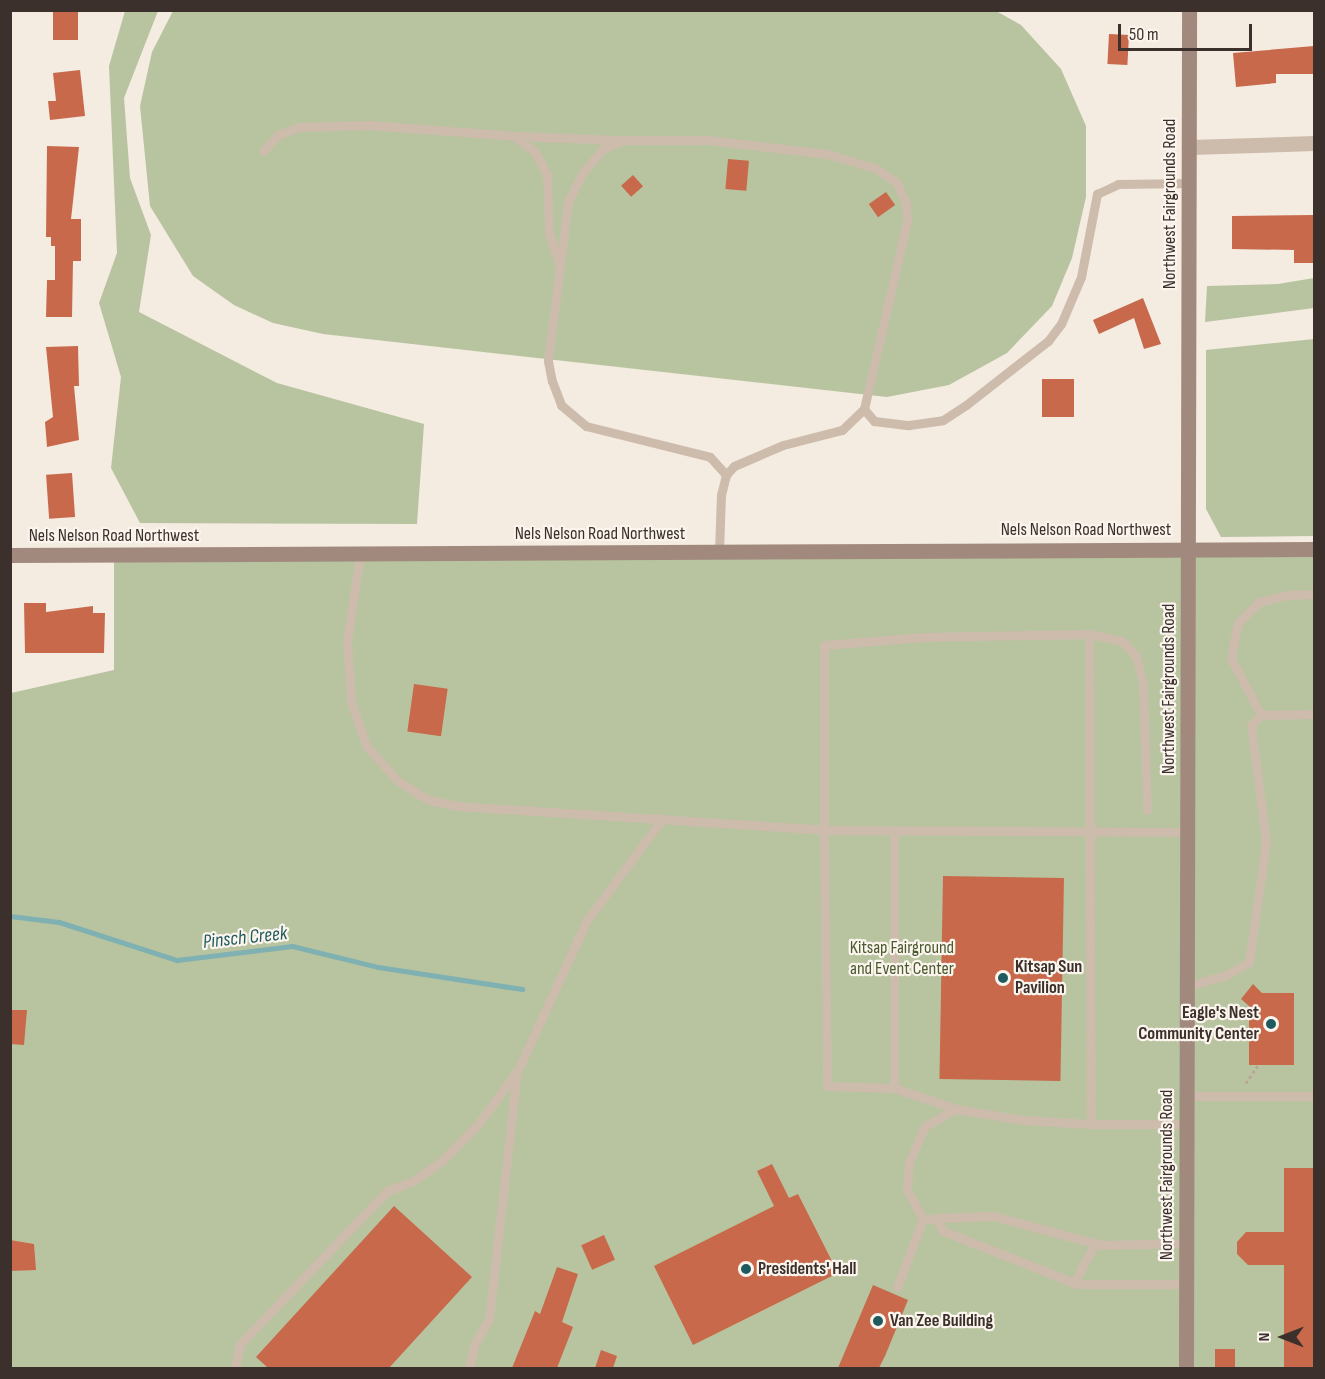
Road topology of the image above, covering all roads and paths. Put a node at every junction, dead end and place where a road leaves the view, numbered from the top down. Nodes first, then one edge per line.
1 (1189, 10) edge
2 (514, 136) junction
3 (624, 140) junction
4 (1314, 143) edge
5 (1190, 147) junction
6 (263, 151) dead end
7 (1190, 183) junction
8 (559, 266) junction
9 (864, 409) junction
10 (726, 475) junction
11 (1190, 549) junction
12 (1314, 549) edge
13 (719, 552) junction
14 (10, 555) edge
15 (360, 555) junction
16 (1314, 594) edge
17 (1089, 634) junction
18 (1314, 714) edge
19 (1261, 715) junction
20 (1147, 810) dead end
21 (663, 818) junction
22 (824, 830) junction
23 (894, 832) junction
24 (1090, 832) junction
25 (1188, 832) junction
26 (1188, 986) junction
27 (1258, 1065) dead end
28 (518, 1070) junction
29 (894, 1088) junction
30 (1187, 1096) junction
31 (1237, 1096) junction
32 (1314, 1096) edge
33 (956, 1109) junction
34 (1091, 1124) junction
35 (1187, 1124) junction
36 (936, 1218) junction
37 (923, 1219) junction
38 (1186, 1243) junction
39 (1095, 1244) junction
40 (1074, 1283) junction
41 (1186, 1284) junction
42 (897, 1287) dead end
43 (235, 1368) edge
44 (468, 1368) edge
45 (1186, 1368) edge

1 - 5 main road, Northwest Fairgrounds Road
2 - 3 lane
2 - 6 lane
2 - 8 lane
3 - 8 lane
3 - 9 lane
4 - 5 street
5 - 7 main road, Northwest Fairgrounds Road
7 - 9 lane
7 - 11 main road, Northwest Fairgrounds Road
8 - 10 lane
9 - 10 lane
10 - 13 lane
11 - 12 main road, Nels Nelson Road Northwest
11 - 13 main road, Nels Nelson Road Northwest
11 - 25 main road, Northwest Fairgrounds Road
13 - 15 main road, Nels Nelson Road Northwest
14 - 15 main road, Nels Nelson Road Northwest
15 - 21 lane
16 - 19 lane
17 - 20 lane
17 - 22 lane
17 - 24 lane
18 - 19 lane
19 - 26 lane
21 - 22 lane
21 - 28 lane
22 - 23 lane
22 - 29 lane
23 - 24 lane
23 - 29 lane
24 - 25 lane
24 - 34 lane
25 - 26 main road, Northwest Fairgrounds Road
26 - 30 main road, Northwest Fairgrounds Road
27 - 31 path
28 - 43 lane
28 - 44 lane
29 - 33 lane
30 - 31 lane
30 - 35 main road, Northwest Fairgrounds Road
31 - 32 lane
33 - 34 lane
33 - 37 lane
34 - 35 lane
35 - 38 main road, Northwest Fairgrounds Road
36 - 37 lane
36 - 39 lane
36 - 40 lane
37 - 42 lane
38 - 39 lane
38 - 41 main road, Northwest Fairgrounds Road
39 - 40 lane
40 - 41 lane
41 - 45 main road, Northwest Fairgrounds Road

